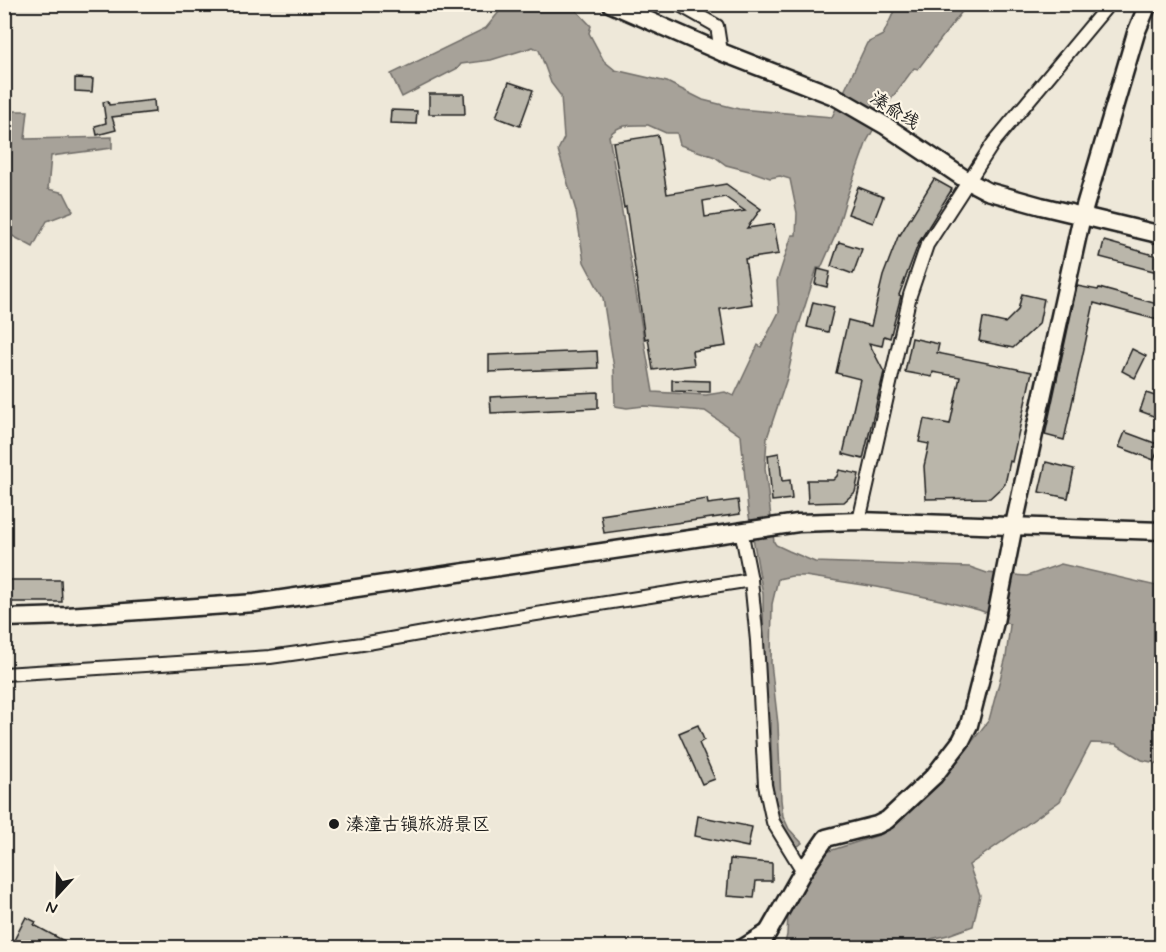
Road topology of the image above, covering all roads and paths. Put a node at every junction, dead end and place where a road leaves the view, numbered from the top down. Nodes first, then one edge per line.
1 (611, 4) edge
2 (678, 4) edge
3 (1109, 4) edge
4 (1148, 4) edge
5 (721, 52) junction
6 (968, 181) junction
7 (1082, 216) junction
8 (1161, 235) edge
9 (859, 521) junction
10 (1014, 525) junction
11 (741, 530) junction
12 (1161, 531) edge
13 (751, 580) junction
14 (4, 618) edge
15 (4, 674) edge
16 (803, 871) junction
17 (768, 932) junction
18 (743, 948) edge
19 (759, 948) edge

1 - 5 street, 溱俞线
2 - 5 street
3 - 6 street
4 - 7 street
5 - 6 street, 溱俞线
6 - 7 street, 溱俞线
6 - 9 street
7 - 8 street, 溱俞线
7 - 10 street
9 - 10 street
9 - 11 street
10 - 12 street
10 - 16 street
11 - 13 street
11 - 14 street
13 - 15 street
13 - 16 street
16 - 17 street
17 - 18 street
17 - 19 street

